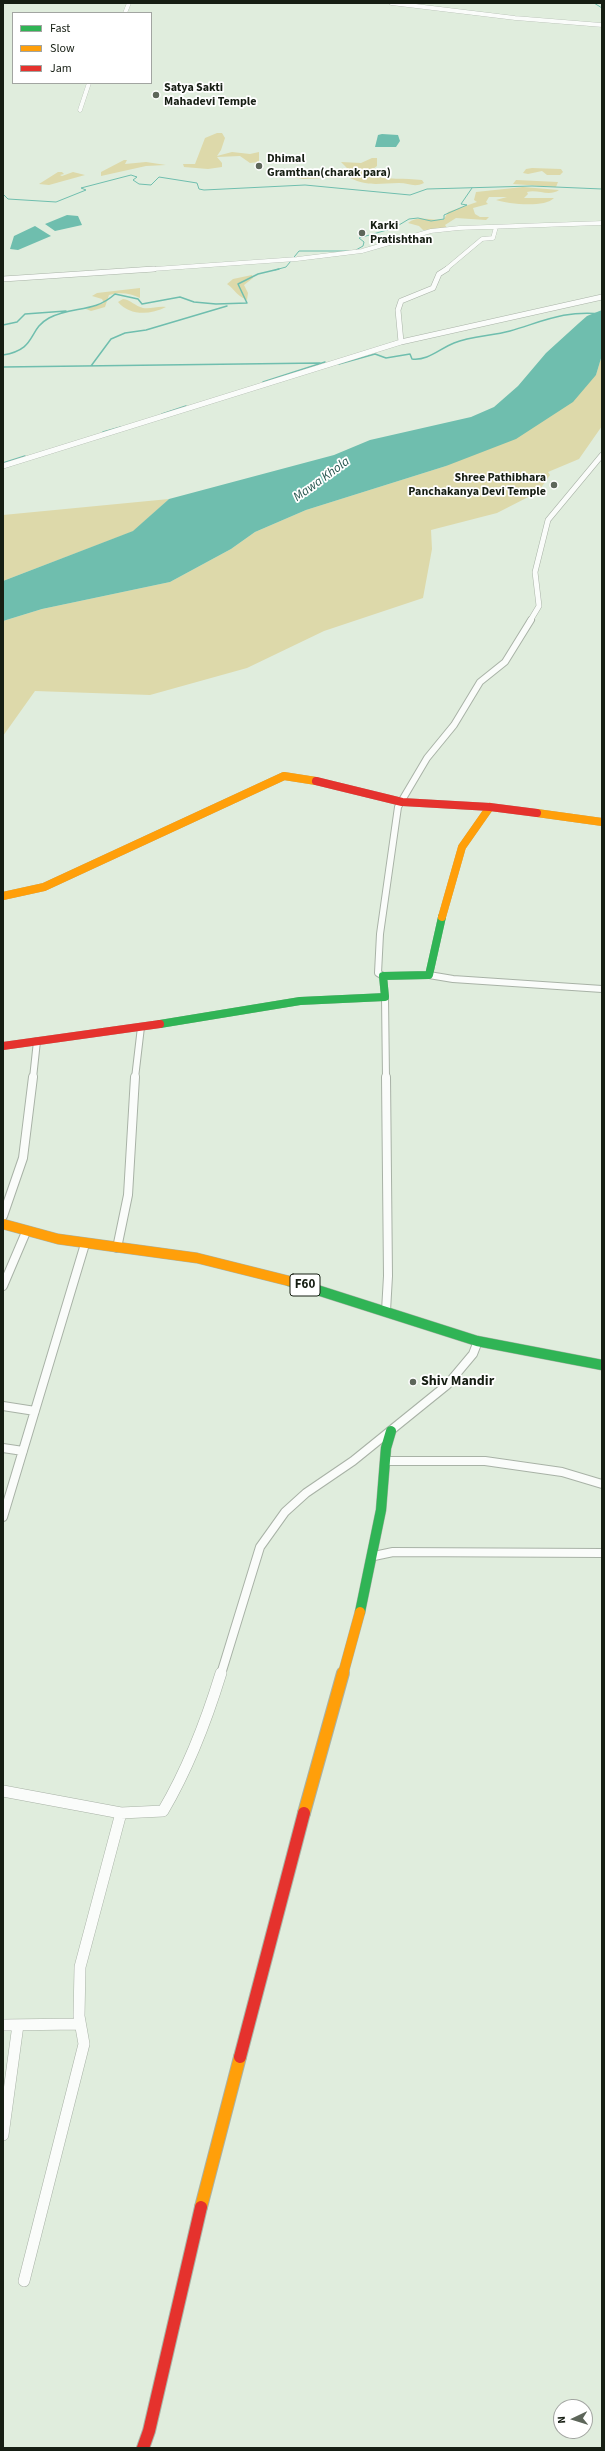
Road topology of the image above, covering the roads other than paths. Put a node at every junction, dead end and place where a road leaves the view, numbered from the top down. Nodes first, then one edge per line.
1 (130, 3) edge
2 (391, 3) edge
3 (125, 12) edge
4 (602, 25) edge
5 (89, 84) edge
6 (80, 110) dead end
7 (602, 223) edge
8 (496, 227) junction
9 (3, 279) edge
10 (602, 297) edge
11 (401, 342) junction
12 (602, 455) edge
13 (3, 466) edge
14 (402, 802) junction
15 (490, 807) junction
16 (602, 822) edge
17 (3, 896) edge
18 (429, 975) junction
19 (383, 976) junction
20 (602, 989) edge
21 (385, 997) junction
22 (141, 1027) junction
23 (37, 1042) junction
24 (3, 1047) edge
25 (3, 1216) edge
26 (3, 1224) edge
27 (26, 1232) junction
28 (85, 1244) junction
29 (117, 1248) junction
30 (3, 1286) edge
31 (386, 1311) junction
32 (478, 1341) junction
33 (602, 1365) edge
34 (3, 1406) edge
35 (35, 1411) junction
36 (391, 1431) junction
37 (3, 1448) edge
38 (23, 1451) junction
39 (385, 1461) junction
40 (602, 1484) edge
41 (4, 1512) edge
42 (602, 1553) edge
43 (374, 1556) junction
44 (3, 1791) edge
45 (121, 1813) junction
46 (80, 2024) junction
47 (3, 2025) edge
48 (18, 2025) junction
49 (3, 2135) edge
50 (24, 2281) dead end
51 (143, 2448) edge

1 - 3 street
2 - 4 street
5 - 6 street
7 - 8 street
8 - 9 street
8 - 11 street
10 - 11 street
11 - 13 street
12 - 14 street
14 - 15 street
14 - 17 street
14 - 19 street
15 - 16 street
15 - 18 street
18 - 19 street
18 - 20 street
19 - 21 street
21 - 22 street
21 - 31 street
22 - 23 street
22 - 29 street
23 - 24 street
23 - 25 street
26 - 27 street, F60
27 - 28 street, F60
27 - 30 street
28 - 29 street, F60
28 - 35 street
29 - 31 street, F60
31 - 32 street, F60
32 - 33 street, F60
32 - 36 street
34 - 35 street
35 - 38 street
36 - 39 street
36 - 45 street
37 - 38 street
38 - 41 street
39 - 40 street
39 - 43 street
42 - 43 street
43 - 51 street
44 - 45 street
45 - 46 street
46 - 48 street
46 - 50 street
47 - 48 street
48 - 49 street

